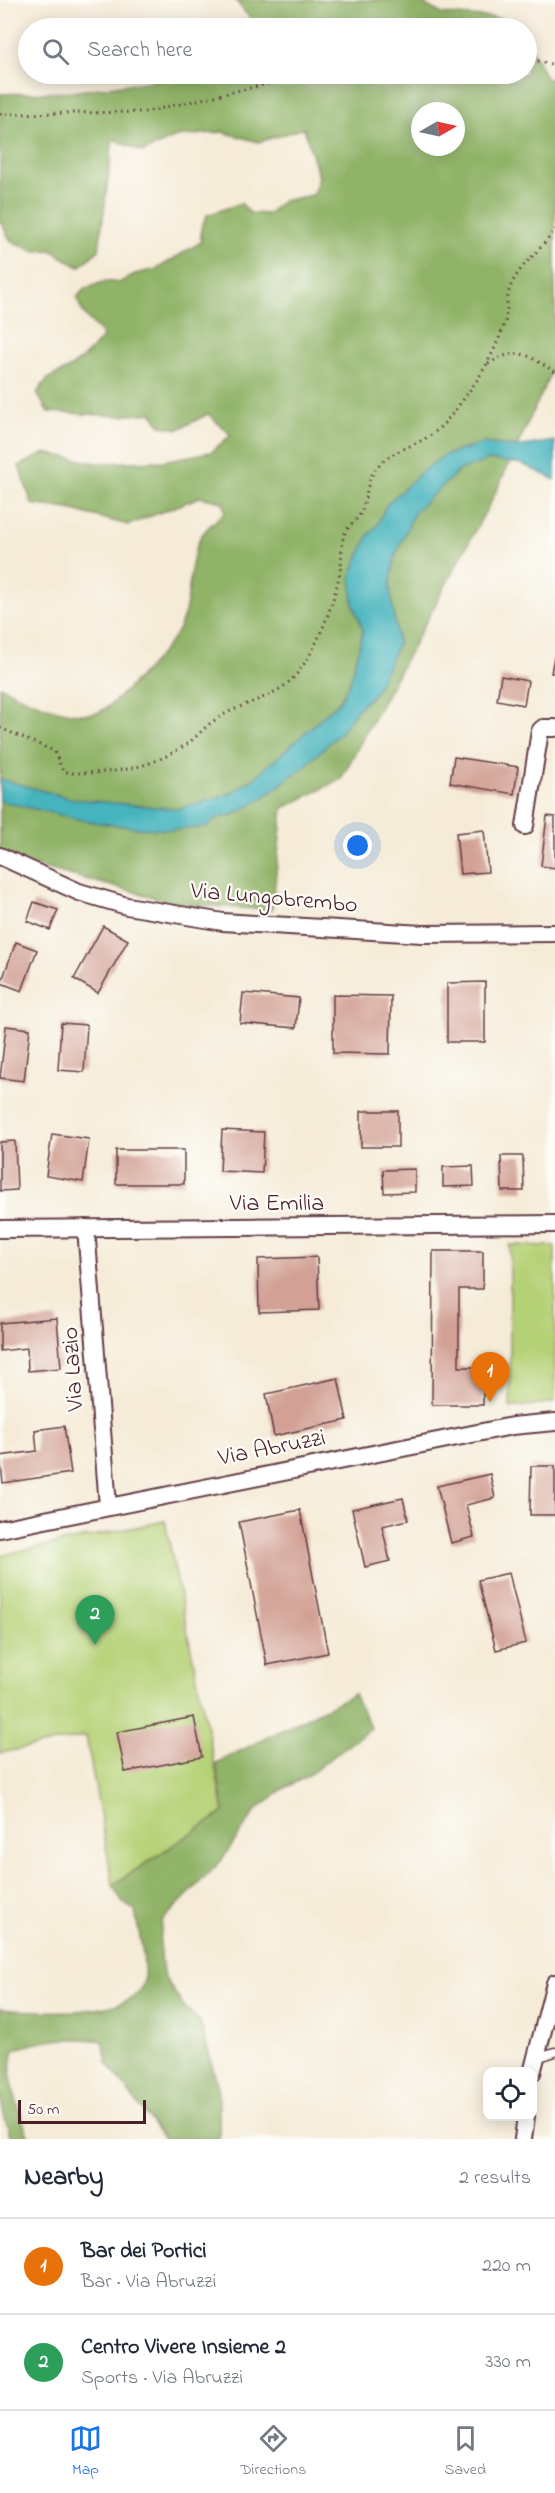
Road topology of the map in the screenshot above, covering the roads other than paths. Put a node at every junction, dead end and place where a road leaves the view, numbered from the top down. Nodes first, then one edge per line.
1 (555, 728) edge
2 (525, 826) dead end
3 (0, 856) edge
4 (555, 933) edge
5 (555, 1224) edge
6 (86, 1228) junction
7 (0, 1229) edge
8 (555, 1422) edge
9 (108, 1506) junction
10 (0, 1529) edge
11 (555, 1983) edge
12 (555, 2052) edge
13 (534, 2066) edge
14 (525, 2121) edge
15 (523, 2139) edge

1 - 2 street
3 - 4 street, Via Lungobrembo
5 - 6 street, Via Emilia
6 - 7 street, Via Emilia
6 - 9 street, Via Lazio
8 - 9 street, Via Abruzzi
9 - 10 street, Via Abruzzi
11 - 13 street
12 - 13 lane
14 - 15 street

